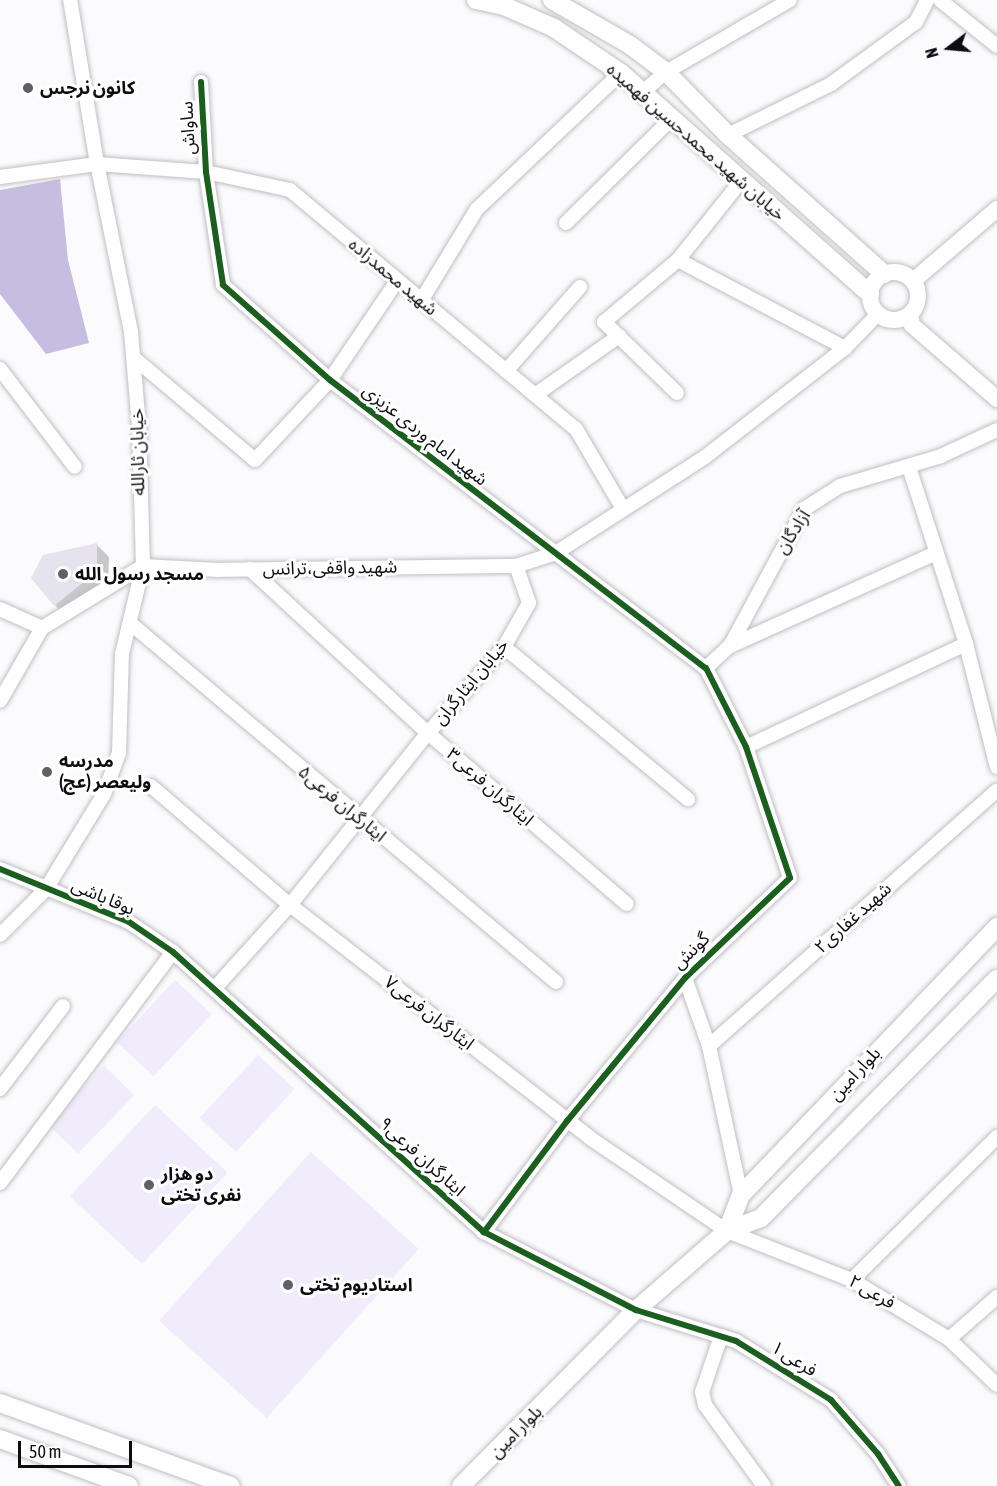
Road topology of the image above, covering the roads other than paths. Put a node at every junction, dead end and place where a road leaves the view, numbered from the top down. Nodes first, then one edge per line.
1 (70, 0) edge
2 (476, 0) edge
3 (552, 0) edge
4 (790, 0) edge
5 (927, 0) edge
6 (940, 0) edge
7 (997, 46) edge
8 (666, 72) junction
9 (621, 73) junction
10 (201, 82) dead end
11 (644, 91) junction
12 (671, 118) junction
13 (728, 135) junction
14 (97, 164) junction
15 (206, 172) junction
16 (0, 177) edge
17 (741, 181) junction
18 (997, 209) edge
19 (566, 223) dead end
20 (678, 260) junction
21 (884, 274) junction
22 (398, 281) junction
23 (913, 281) junction
24 (580, 287) dead end
25 (870, 294) junction
26 (421, 301) junction
27 (878, 314) junction
28 (910, 314) junction
29 (618, 336) junction
30 (845, 348) junction
31 (134, 358) junction
32 (0, 369) edge
33 (506, 371) junction
34 (330, 380) junction
35 (677, 393) dead end
36 (535, 395) junction
37 (997, 399) edge
38 (997, 430) edge
39 (75, 467) dead end
40 (909, 467) junction
41 (622, 507) junction
42 (936, 553) junction
43 (554, 554) junction
44 (143, 566) junction
45 (516, 566) junction
46 (250, 569) junction
47 (0, 609) edge
48 (129, 623) junction
49 (42, 628) junction
50 (966, 644) junction
51 (504, 646) junction
52 (730, 646) junction
53 (706, 668) junction
54 (0, 701) edge
55 (428, 733) junction
56 (746, 747) junction
57 (997, 767) edge
58 (151, 786) dead end
59 (997, 790) edge
60 (688, 799) dead end
61 (359, 819) junction
62 (0, 869) edge
63 (46, 889) junction
64 (627, 904) dead end
65 (290, 905) junction
66 (997, 927) edge
67 (0, 935) edge
68 (173, 952) junction
69 (685, 978) junction
70 (997, 979) edge
71 (556, 982) dead end
72 (214, 989) junction
73 (63, 1006) dead end
74 (710, 1046) junction
75 (0, 1089) edge
76 (567, 1121) junction
77 (997, 1137) edge
78 (0, 1183) edge
79 (741, 1195) junction
80 (727, 1231) junction
81 (484, 1232) junction
82 (852, 1280) junction
83 (997, 1297) edge
84 (636, 1310) junction
85 (721, 1336) junction
86 (949, 1339) junction
87 (997, 1385) edge
88 (0, 1403) edge
89 (0, 1438) edge
90 (129, 1486) edge
91 (230, 1486) edge
92 (461, 1486) edge
93 (764, 1486) edge
94 (899, 1486) edge

1 - 14 street, خیابان ثارالله
2 - 9 main road, خیابان شهید محمدحسین فهمیده
3 - 8 main road, خیابان شهید محمدحسین فهمیده
4 - 8 street
5 - 13 street
6 - 7 street
8 - 11 street
8 - 13 main road, خیابان شهید محمدحسین فهمیده
9 - 11 main road, خیابان شهید محمدحسین فهمیده
9 - 26 street
10 - 15 street, ساواش
11 - 12 main road, خیابان شهید محمدحسین فهمیده
12 - 17 main road, خیابان شهید محمدحسین فهمیده
12 - 19 street
13 - 21 main road, خیابان شهید محمدحسین فهمیده
14 - 15 street, شهید محمدزاده
14 - 16 street, شهید محمدزاده
14 - 31 street, خیابان ثارالله
15 - 22 street, شهید محمدزاده
15 - 34 street, شهید امام وردی عزیزی
17 - 20 street
17 - 25 main road, خیابان شهید محمدحسین فهمیده
18 - 23 street
20 - 29 street
20 - 30 street
21 - 23 street
21 - 25 street
22 - 26 street, شهید محمدزاده
22 - 34 street
23 - 28 street
24 - 33 street
25 - 27 street
26 - 33 street, شهید محمدزاده
27 - 28 street
27 - 30 street
28 - 37 street
29 - 35 street
29 - 36 street
30 - 41 street
31 - 34 street
31 - 44 street, خیابان ثارالله
32 - 39 street
33 - 36 street, شهید محمدزاده
34 - 43 street, شهید امام وردی عزیزی
36 - 41 street, شهید محمدزاده
38 - 40 street, آزادگان
40 - 42 street
40 - 52 street, آزادگان
41 - 43 street
42 - 50 street
42 - 52 street
43 - 45 street
43 - 53 street, شهید امام وردی عزیزی
44 - 46 street, شهید واقفی،ترانس
44 - 48 street, خیابان ثارالله
44 - 49 street
45 - 46 street, شهید واقفی،ترانس
45 - 51 street, خیابان ایثارگران
46 - 55 street, ایثارگران فرعی۳
47 - 49 street
48 - 61 street, ایثارگران فرعی۵
48 - 63 street, خیابان ثارالله
49 - 54 street
50 - 56 street
50 - 57 street
51 - 55 street, خیابان ایثارگران
51 - 60 street
52 - 53 street, آزادگان
53 - 56 street, گونش
55 - 61 street, خیابان ایثارگران
55 - 64 street, ایثارگران فرعی۳
56 - 69 street, گونش
58 - 65 street, ایثارگران فرعی۷
59 - 74 street, شهید غفاری۲
61 - 65 street, خیابان ایثارگران
61 - 71 street, ایثارگران فرعی۵
62 - 63 street, بوقا باشی
63 - 67 street, خیابان ثارالله
63 - 68 street, بوقا باشی
65 - 72 street, خیابان ایثارگران
65 - 76 street, ایثارگران فرعی۷
66 - 79 main road, بلوار امین
68 - 72 street, بوقا باشی
68 - 78 street
69 - 74 street
69 - 76 street, گونش
70 - 80 main road, بلوار امین
72 - 81 street, ایثارگران فرعی۹
73 - 75 street
74 - 79 street
76 - 80 street, ایثارگران فرعی۷
76 - 81 street, گونش
77 - 82 street
79 - 80 main road, بلوار امین
80 - 82 street, فرعی ۲
80 - 84 main road, بلوار امین
81 - 84 street, ایثارگران فرعی۹
82 - 86 street, فرعی ۲
83 - 86 street
84 - 85 street, فرعی ۱
84 - 92 main road, بلوار امین
85 - 93 street
85 - 94 street, فرعی ۱
86 - 87 street, فرعی ۲
88 - 91 main road
89 - 90 main road

